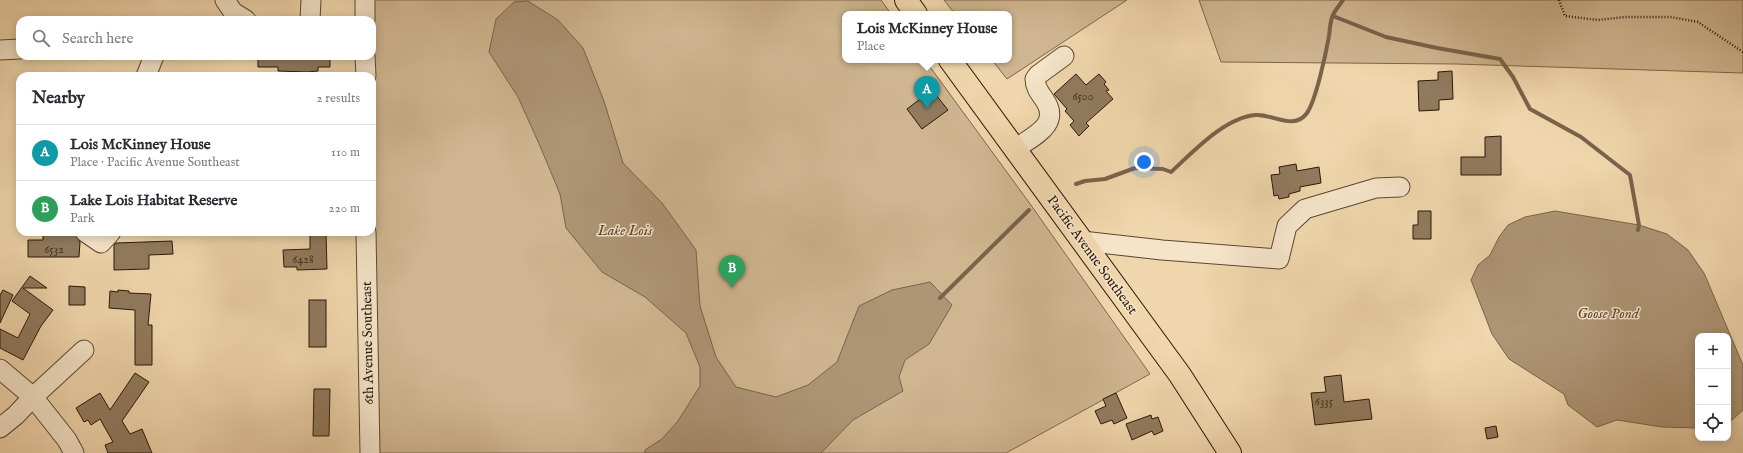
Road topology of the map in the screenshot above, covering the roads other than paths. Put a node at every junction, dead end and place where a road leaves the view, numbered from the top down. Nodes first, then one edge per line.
1 (310, 0) edge
2 (365, 0) edge
3 (906, 0) edge
4 (914, 11) edge
5 (310, 16) edge
6 (365, 16) edge
7 (16, 49) edge
8 (0, 50) edge
9 (1064, 56) dead end
10 (152, 60) edge
11 (365, 60) edge
12 (952, 63) edge
13 (148, 72) edge
14 (366, 72) edge
15 (1015, 150) junction
16 (1400, 187) dead end
17 (91, 236) edge
18 (107, 236) edge
19 (366, 236) edge
20 (1082, 241) junction
21 (84, 350) dead end
22 (0, 369) edge
23 (33, 397) junction
24 (0, 428) edge
25 (74, 453) edge
26 (370, 453) edge
27 (1230, 453) edge

1 - 5 street
2 - 6 street
3 - 4 main road
7 - 8 street
9 - 15 street
10 - 13 street
11 - 14 street
12 - 15 main road, Pacific Avenue Southeast
15 - 20 main road, Pacific Avenue Southeast
16 - 20 street
17 - 18 street
19 - 26 street, 6th Avenue Southeast
20 - 27 main road, Pacific Avenue Southeast
21 - 23 street
22 - 23 street
23 - 24 street
23 - 25 street

